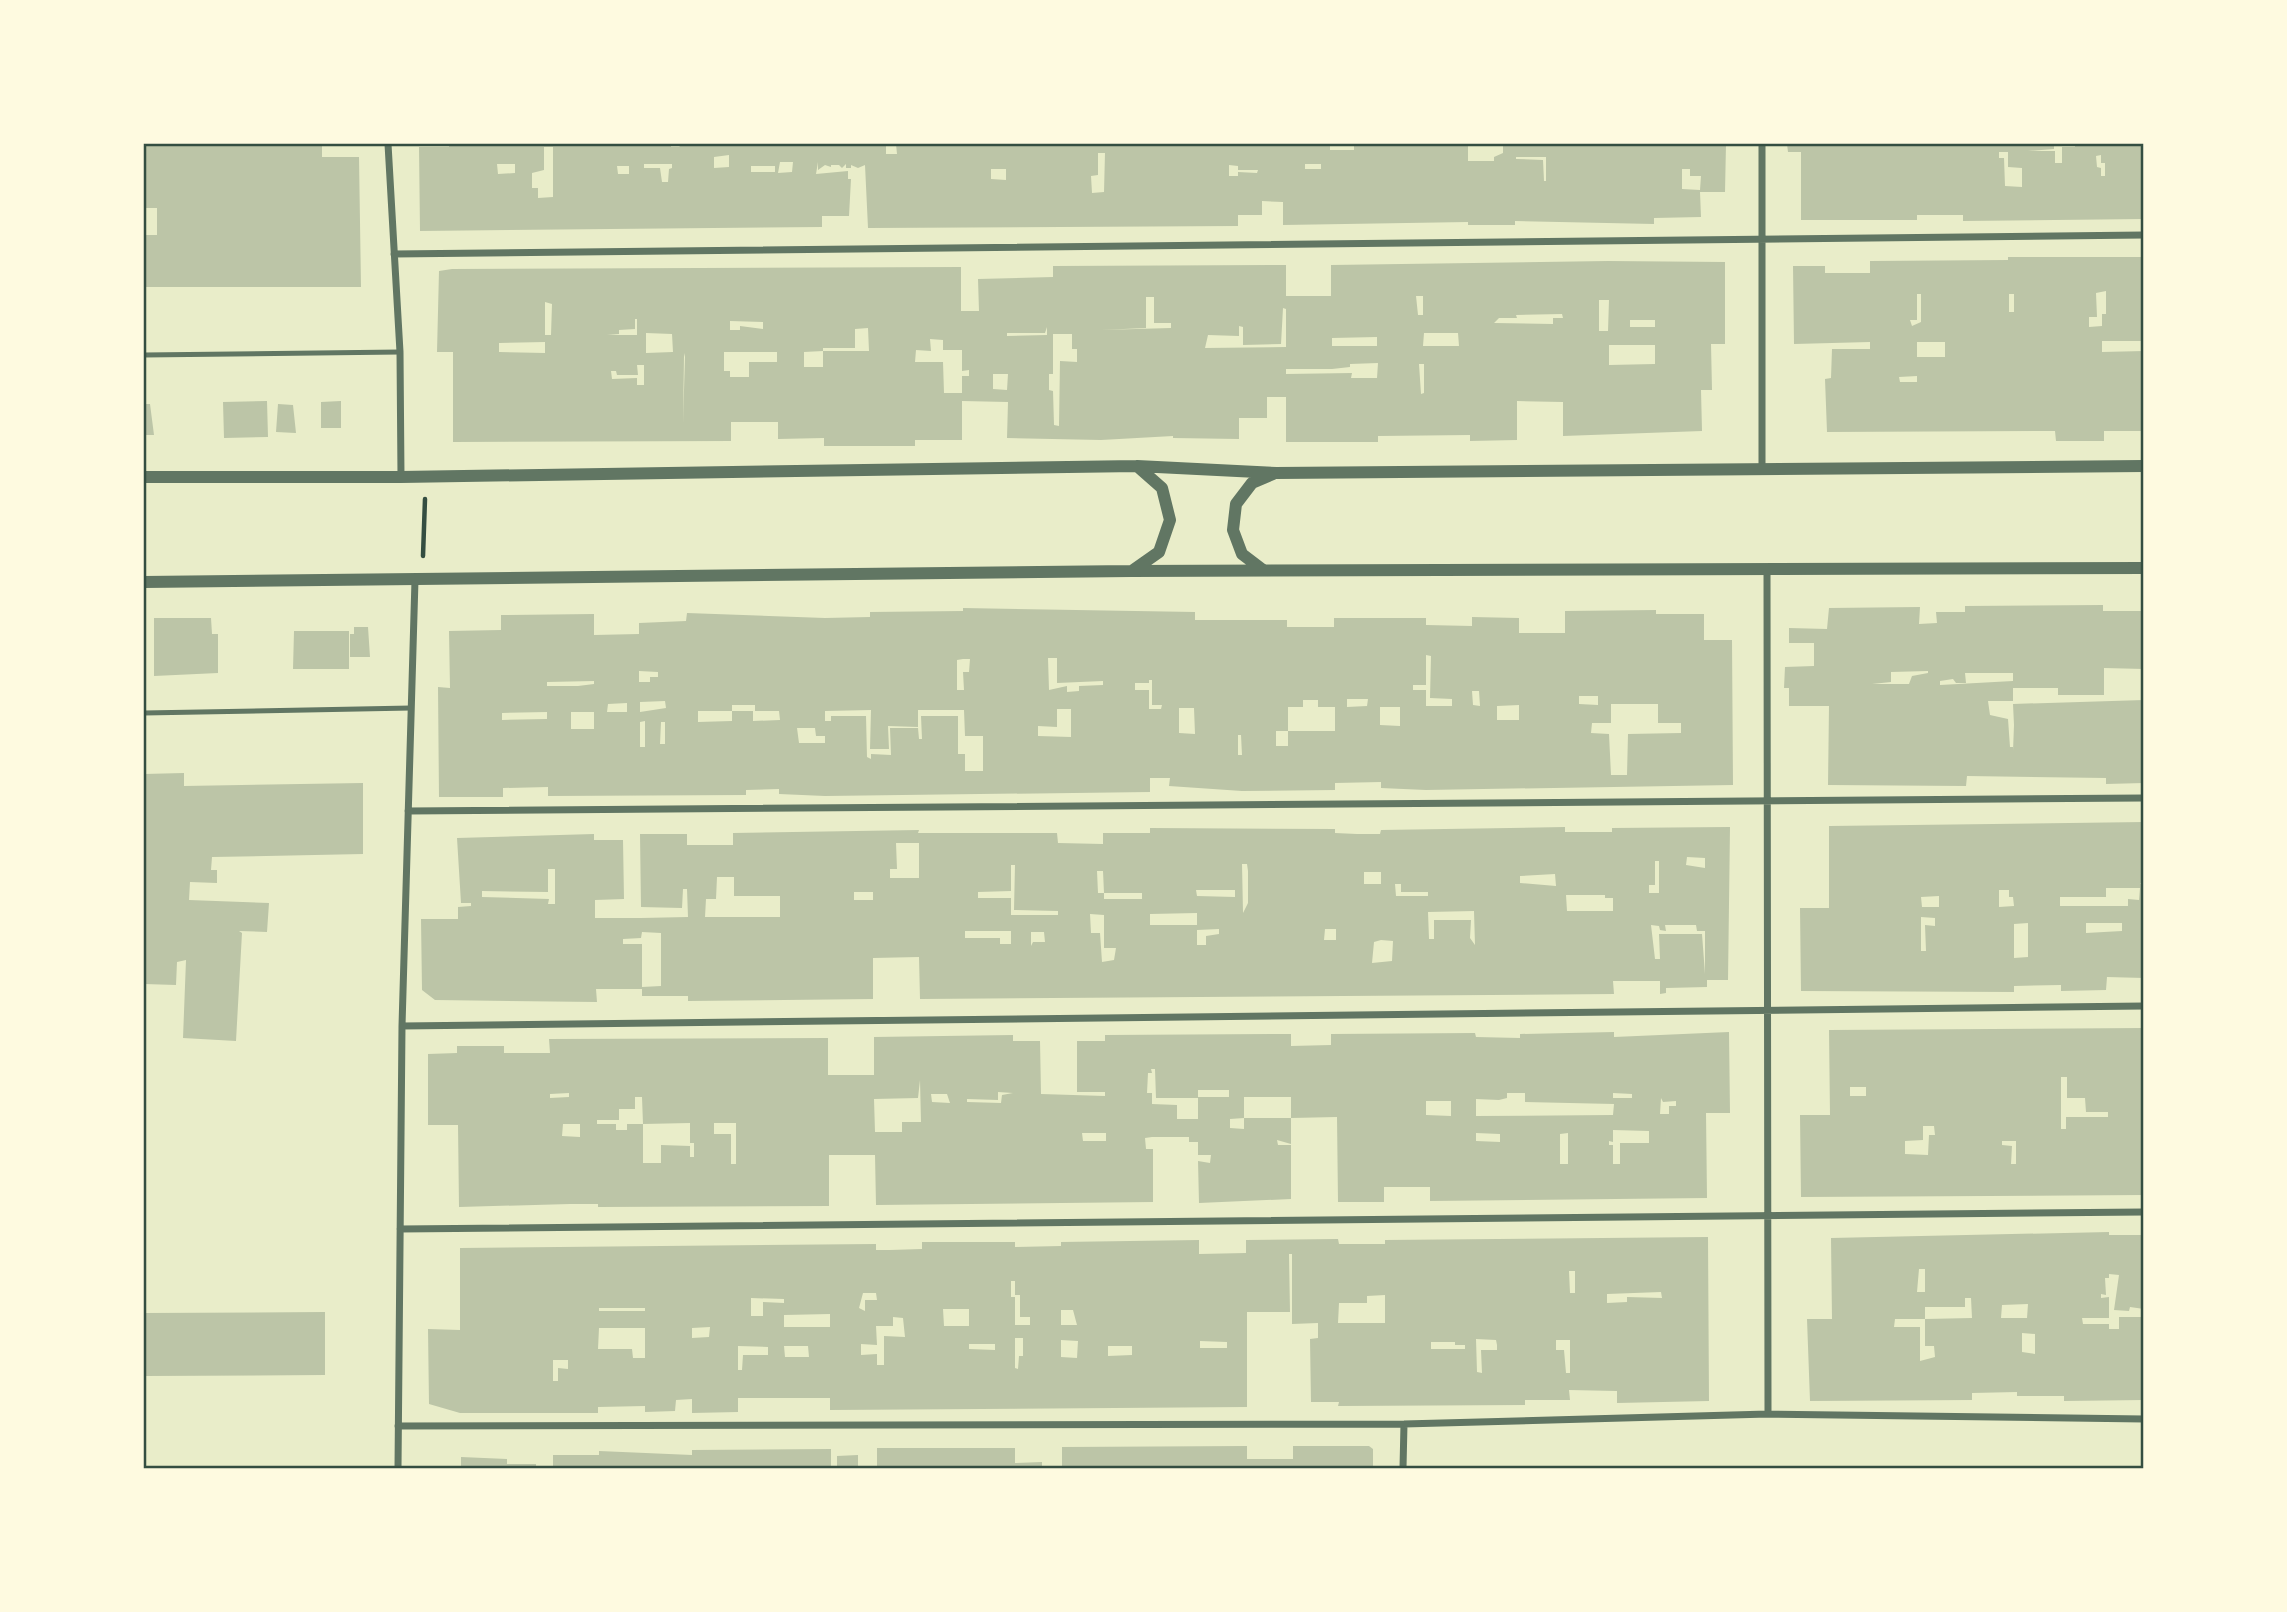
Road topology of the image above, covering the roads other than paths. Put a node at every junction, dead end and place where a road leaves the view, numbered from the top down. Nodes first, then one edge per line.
1 (388, 144) edge
2 (1762, 144) edge
3 (2144, 235) edge
4 (1763, 237) junction
5 (394, 254) junction
6 (400, 352) junction
7 (144, 355) edge
8 (1137, 466) junction
9 (2144, 466) edge
10 (1762, 470) junction
11 (1276, 473) junction
12 (144, 477) edge
13 (401, 477) junction
14 (2144, 568) edge
15 (1767, 569) junction
16 (1263, 570) junction
17 (1131, 571) junction
18 (415, 580) junction
19 (144, 582) edge
20 (411, 708) junction
21 (144, 713) edge
22 (2144, 798) edge
23 (1769, 801) junction
24 (408, 811) junction
25 (2144, 1006) edge
26 (1768, 1009) junction
27 (402, 1026) junction
28 (2144, 1212) edge
29 (1770, 1213) junction
30 (400, 1229) junction
31 (1768, 1414) junction
32 (2144, 1419) edge
33 (1404, 1424) junction
34 (398, 1426) junction
35 (398, 1468) edge
36 (1403, 1468) edge

1 - 5 street
2 - 4 street
3 - 4 street
4 - 5 street
4 - 10 street
5 - 6 street
6 - 7 lane
6 - 13 street
8 - 11 street
8 - 13 street
8 - 17 street
9 - 10 street
10 - 11 street
11 - 16 street
12 - 13 street
14 - 15 street
15 - 16 street
15 - 23 street
16 - 17 street
17 - 18 street
18 - 19 street
18 - 20 street
20 - 21 lane
20 - 24 street
22 - 23 street
23 - 24 street
23 - 26 street
24 - 27 street
25 - 26 street
26 - 27 street
26 - 29 street
27 - 30 street
28 - 29 street
29 - 30 street
29 - 31 street
30 - 34 street
31 - 32 street
31 - 33 street
33 - 34 street
33 - 36 street
34 - 35 street

